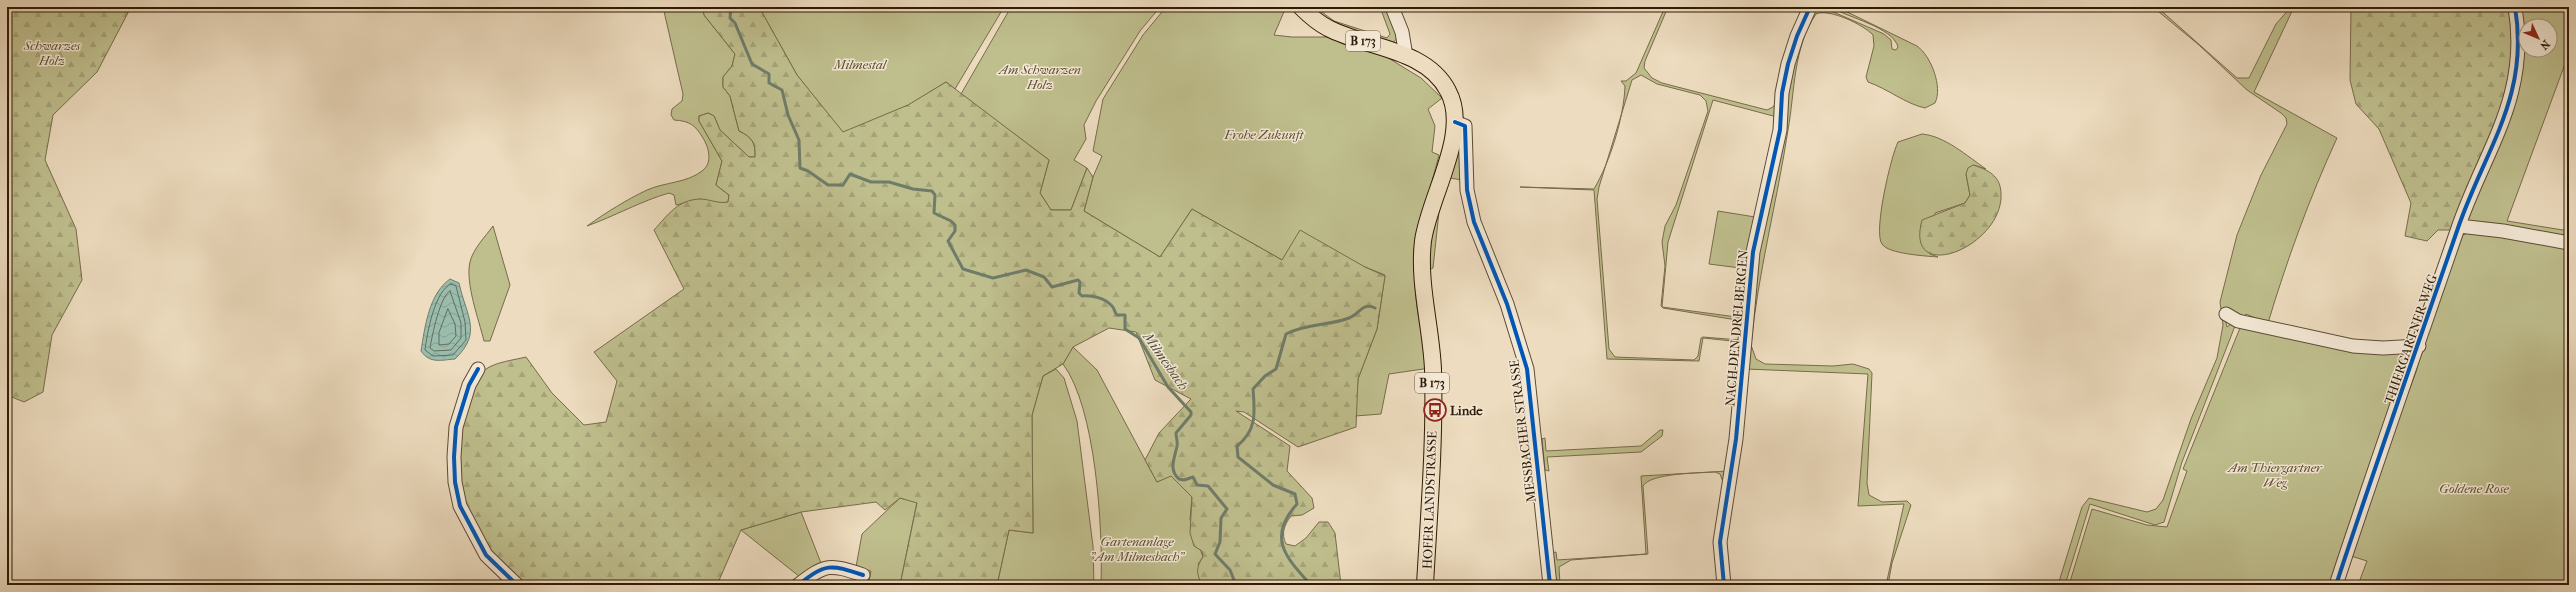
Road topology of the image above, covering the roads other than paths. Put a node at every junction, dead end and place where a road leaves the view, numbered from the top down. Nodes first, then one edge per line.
1 (1301, 7) edge
2 (1392, 7) edge
3 (1810, 7) edge
4 (2515, 7) edge
5 (1406, 56) junction
6 (1455, 122) junction
7 (2459, 226) junction
8 (2569, 243) edge
9 (2226, 314) dead end
10 (2419, 346) junction
11 (478, 369) dead end
12 (863, 575) dead end
13 (517, 585) edge
14 (798, 585) edge
15 (1426, 585) edge
16 (1550, 585) edge
17 (1724, 585) edge
18 (2336, 585) edge

1 - 5 main road, HOFER LANDSTRASSE / B 173
2 - 5 street
3 - 17 street, NACH DEN DREI BERGEN
4 - 7 street, THIERGARTNER WEG
5 - 6 main road, HOFER LANDSTRASSE / B 173
6 - 15 main road, HOFER LANDSTRASSE / B 173
6 - 16 street, MESSBACHER STRASSE
7 - 8 street
7 - 10 street, THIERGARTNER WEG
9 - 10 street
10 - 18 street, THIERGARTNER WEG
11 - 13 street
12 - 14 street

